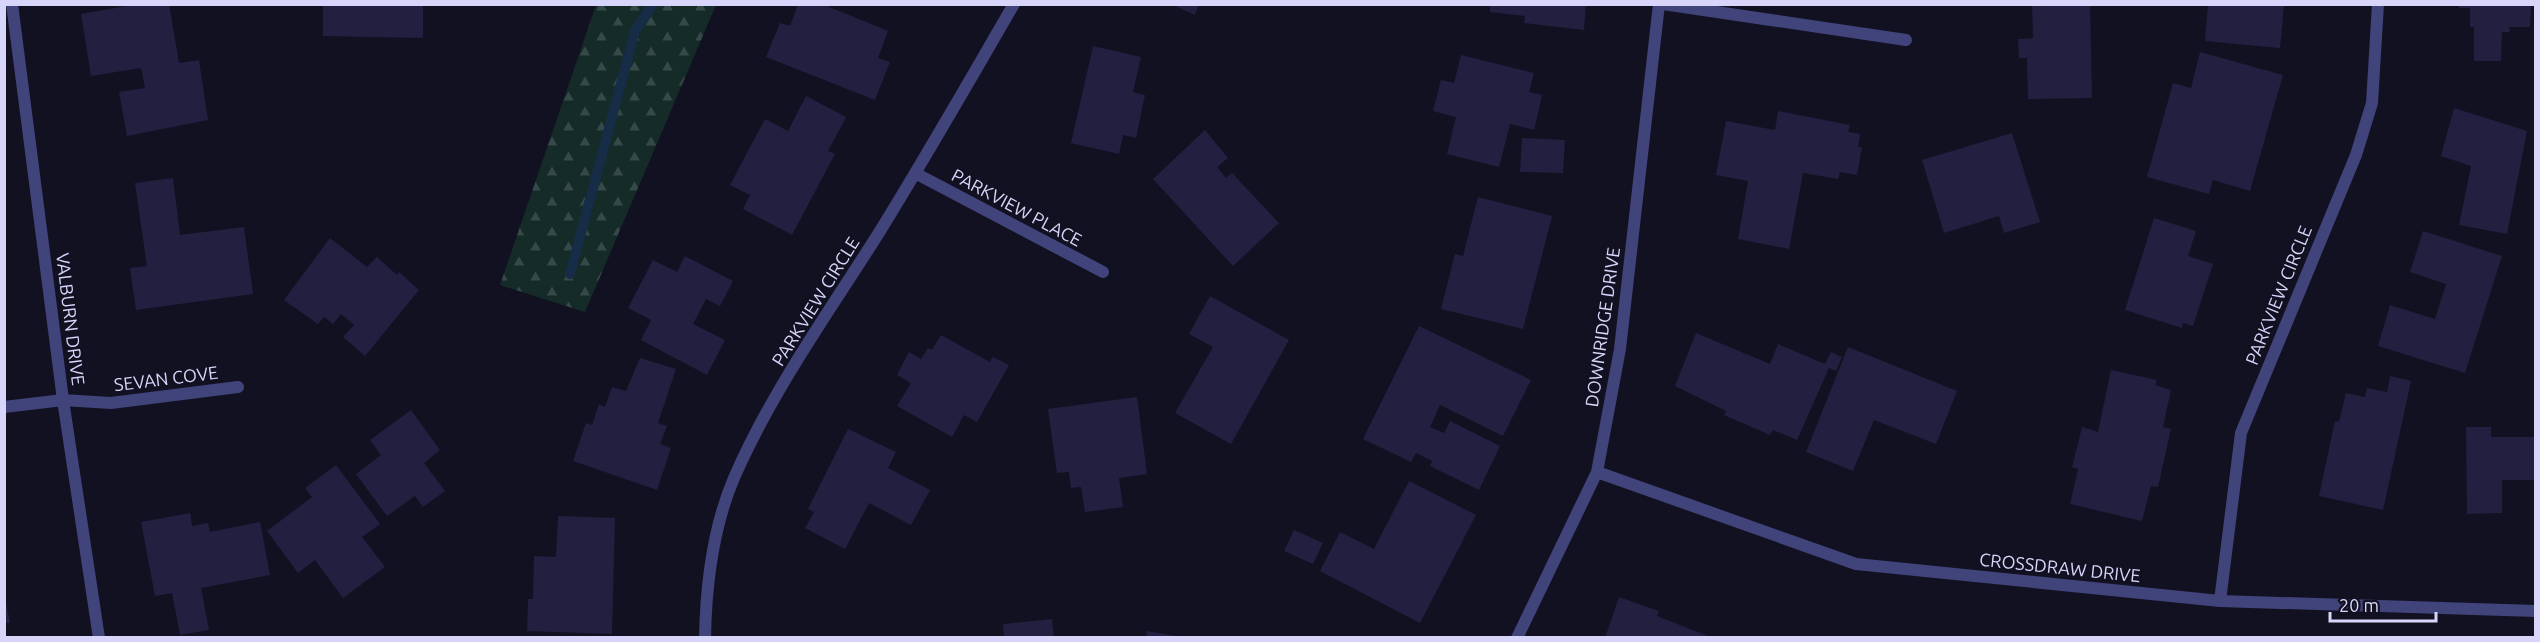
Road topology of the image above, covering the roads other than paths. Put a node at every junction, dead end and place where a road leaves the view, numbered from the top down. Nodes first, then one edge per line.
1 (12, 4) edge
2 (1014, 4) edge
3 (1661, 4) edge
4 (2378, 4) edge
5 (1906, 40) dead end
6 (915, 173) junction
7 (1102, 272) dead end
8 (238, 387) dead end
9 (63, 400) junction
10 (4, 407) edge
11 (1597, 472) junction
12 (2220, 602) junction
13 (2535, 611) edge
14 (99, 638) edge
15 (705, 638) edge
16 (1517, 638) edge

1 - 9 street, VALBURN DRIVE
2 - 6 street, PARKVIEW CIRCLE
3 - 5 street
3 - 11 street, DOWNRIDGE DRIVE
4 - 12 street, PARKVIEW CIRCLE
6 - 7 street, PARKVIEW PLACE
6 - 15 street, PARKVIEW CIRCLE
8 - 9 street, SEVAN COVE
9 - 10 street, SEVAN COVE
9 - 14 street, VALBURN DRIVE
11 - 12 street, CROSSDRAW DRIVE
11 - 16 street, DOWNRIDGE DRIVE
12 - 13 street, CROSSDRAW DRIVE

